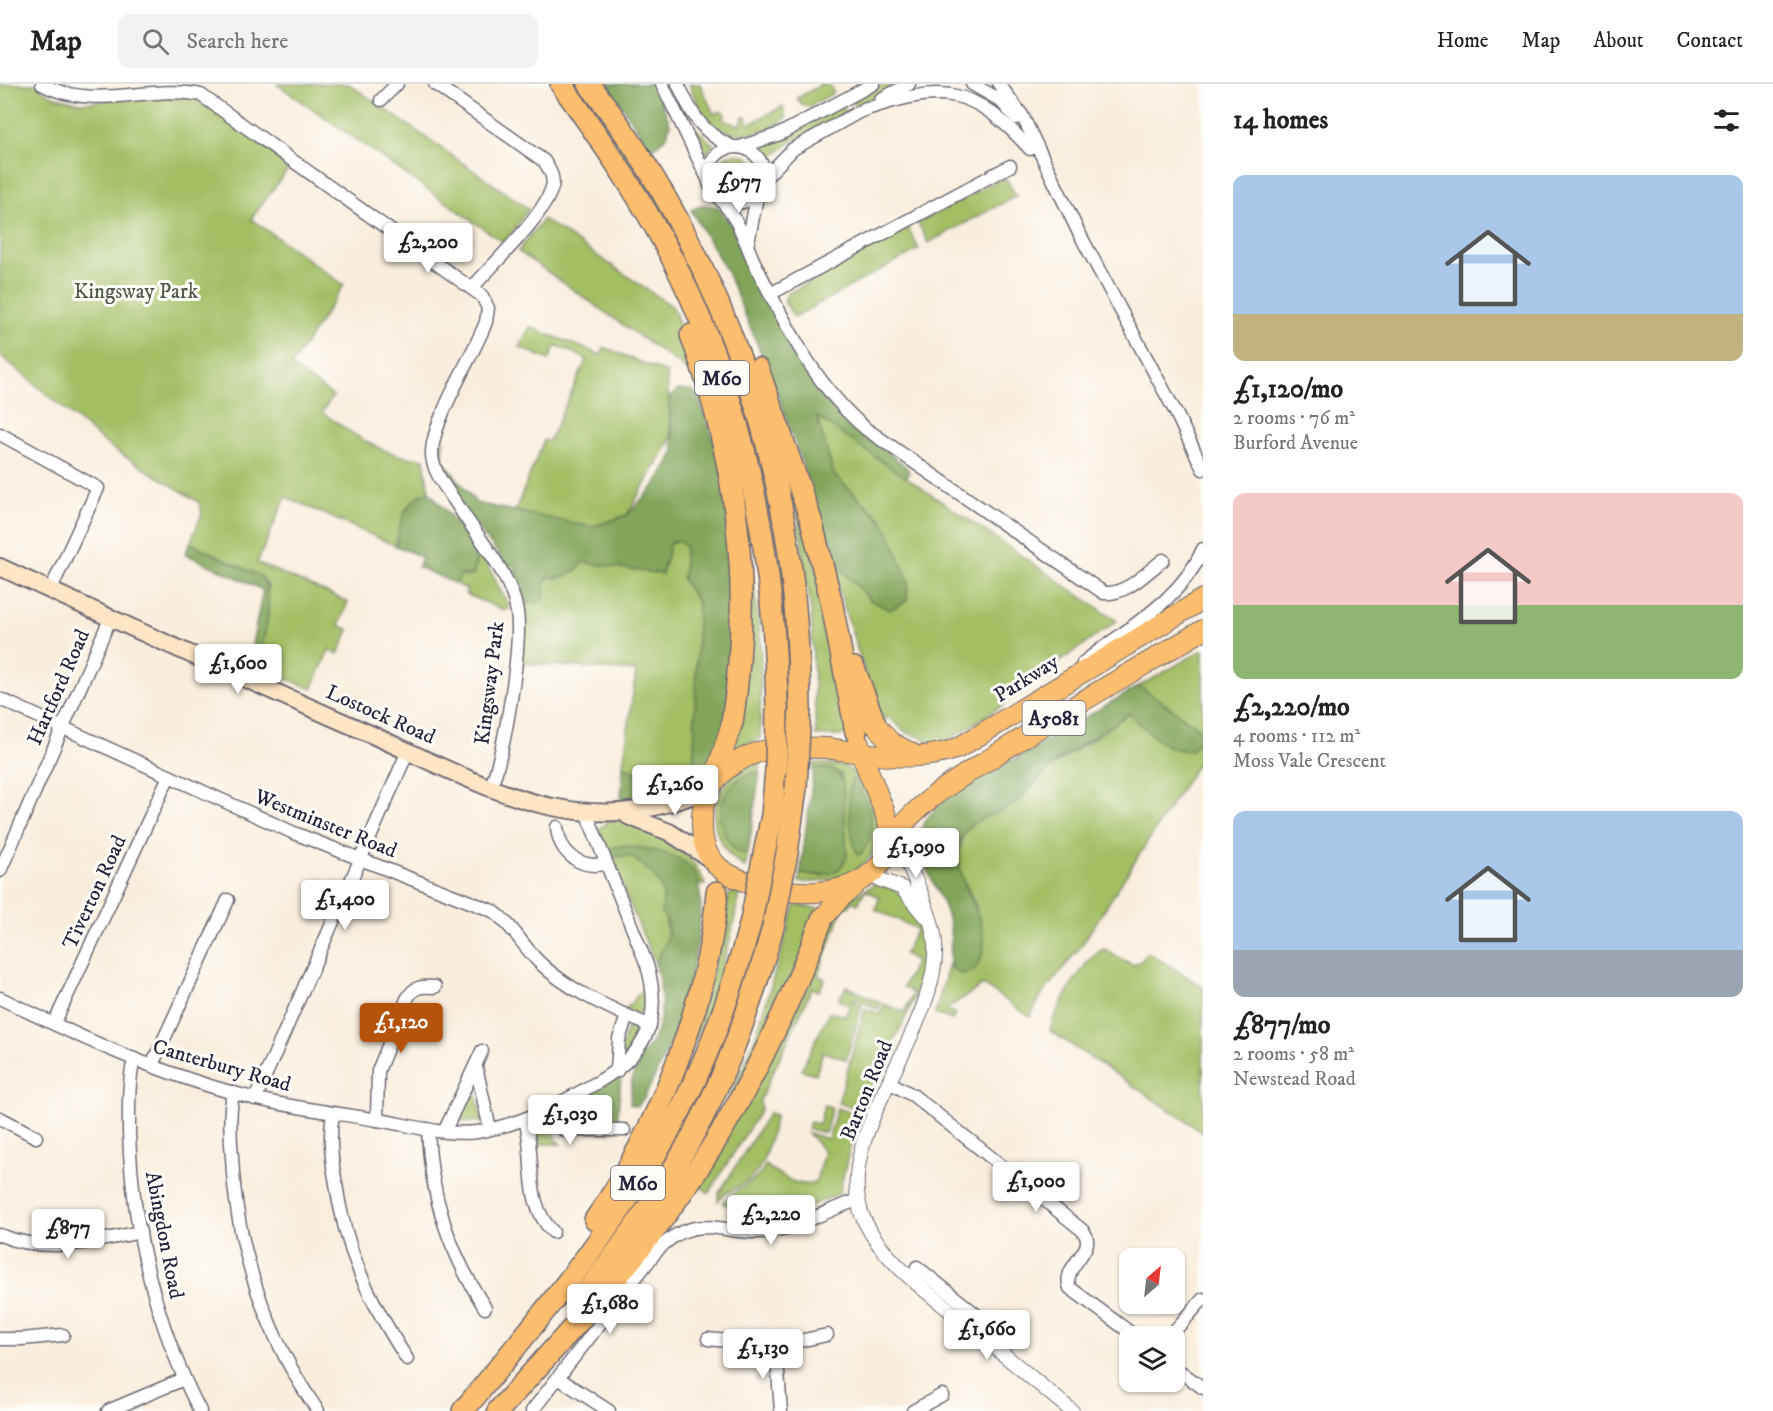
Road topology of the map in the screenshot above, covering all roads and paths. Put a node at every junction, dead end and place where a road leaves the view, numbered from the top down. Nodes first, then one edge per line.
1 (42, 84) edge
2 (397, 84) edge
3 (435, 84) edge
4 (561, 84) edge
5 (589, 84) edge
6 (662, 84) edge
7 (678, 84) edge
8 (873, 84) edge
9 (909, 84) edge
10 (972, 84) edge
11 (999, 84) edge
12 (152, 85) edge
13 (381, 100) dead end
14 (861, 111) junction
15 (736, 147) junction
16 (1030, 148) junction
17 (1043, 163) junction
18 (1010, 166) dead end
19 (620, 170) junction
20 (707, 178) junction
21 (764, 179) junction
22 (758, 192) junction
23 (720, 199) junction
24 (677, 221) junction
25 (748, 242) junction
26 (473, 287) junction
27 (770, 294) junction
28 (0, 434) edge
29 (1203, 470) edge
30 (1203, 549) edge
31 (1163, 560) dead end
32 (0, 567) edge
33 (50, 591) junction
34 (1203, 599) edge
35 (110, 619) junction
36 (1203, 630) edge
37 (1041, 695) junction
38 (0, 699) edge
39 (732, 723) joint
40 (61, 727) junction
41 (864, 736) junction
42 (408, 751) junction
43 (923, 755) junction
44 (169, 776) junction
45 (711, 785) junction
46 (491, 786) junction
47 (586, 812) junction
48 (619, 813) junction
49 (557, 826) dead end
50 (893, 838) junction
51 (361, 859) junction
52 (713, 862) junction
53 (604, 864) junction
54 (0, 871) edge
55 (864, 878) junction
56 (717, 892) joint
57 (228, 900) dead end
58 (822, 920) joint
59 (932, 926) junction
60 (435, 987) dead end
61 (1, 1001) edge
62 (627, 1016) junction
63 (54, 1024) junction
64 (650, 1026) junction
65 (482, 1051) dead end
66 (134, 1059) junction
67 (152, 1065) junction
68 (476, 1067) junction
69 (617, 1071) junction
70 (889, 1082) junction
71 (233, 1093) junction
72 (255, 1099) junction
73 (557, 1105) junction
74 (333, 1114) junction
75 (0, 1119) edge
76 (525, 1119) junction
77 (377, 1120) junction
78 (428, 1129) junction
79 (490, 1129) junction
80 (445, 1130) junction
81 (624, 1130) dead end
82 (36, 1137) dead end
83 (857, 1200) junction
84 (553, 1232) dead end
85 (140, 1233) junction
86 (0, 1235) edge
87 (917, 1267) dead end
88 (927, 1282) junction
89 (1203, 1299) edge
90 (485, 1308) dead end
91 (978, 1324) junction
92 (1121, 1326) edge
93 (1179, 1326) edge
94 (63, 1335) dead end
95 (827, 1335) dead end
96 (0, 1339) edge
97 (708, 1339) dead end
98 (1008, 1340) dead end
99 (776, 1346) junction
100 (407, 1359) dead end
101 (1185, 1374) edge
102 (184, 1378) junction
103 (558, 1378) junction
104 (1203, 1388) edge
105 (942, 1395) dead end
106 (469, 1404) edge
107 (108, 1411) edge
108 (201, 1411) edge
109 (318, 1411) edge
110 (493, 1411) edge
111 (498, 1411) edge
112 (532, 1411) edge
113 (609, 1411) edge
114 (781, 1411) edge
115 (913, 1411) edge
116 (1072, 1411) edge

1 - 12 street, Kingsway Park
2 - 13 street
3 - 26 street
4 - 19 highway, M60
5 - 24 highway, M60
6 - 20 street
7 - 15 street
8 - 15 street
9 - 14 street
10 - 16 street
11 - 17 street
12 - 26 street, Kingsway Park
14 - 16 street
14 - 21 street
15 - 20 street
15 - 21 street
16 - 17 street
17 - 29 street
18 - 27 street
19 - 39 highway, M60
19 - 106 highway, M60, bridge
20 - 23 street
21 - 22 street
22 - 23 street
22 - 25 street
23 - 25 street
24 - 41 highway, M60
24 - 110 highway, M60, bridge
25 - 27 street
26 - 46 street, Kingsway Park
27 - 31 street
28 - 33 street
30 - 37 street
32 - 33 main road, Lostock Road
33 - 35 main road, Lostock Road
34 - 37 highway, Parkway / A5081
35 - 40 street, Hartford Road
35 - 42 main road, Lostock Road
36 - 50 highway, A5081
37 - 43 highway, Parkway / A5081
38 - 40 street, Westminster Road
39 - 45 highway
40 - 44 street, Westminster Road
40 - 54 street, Hartford Road
41 - 43 highway, Parkway / A5081
41 - 43 highway
41 - 45 highway
41 - 50 highway
42 - 46 main road, Lostock Road
42 - 51 street
44 - 51 street, Westminster Road
44 - 63 street, Tiverton Road
45 - 48 main road, Lostock Road
45 - 52 highway
46 - 47 main road, Lostock Road
47 - 48 main road, Lostock Road
47 - 53 street
48 - 52 main road, Lostock Road
49 - 53 street
50 - 55 highway
50 - 59 street, Barton Road
51 - 62 street, Westminster Road
51 - 72 street
52 - 55 highway
52 - 56 highway
53 - 64 street
55 - 58 highway
55 - 59 street
56 - 106 highway, M60
57 - 67 street
58 - 111 highway, M60
59 - 70 street, Barton Road
60 - 77 street
61 - 63 street, Canterbury Road
62 - 64 street, Westminster Road
62 - 69 street
63 - 66 street, Canterbury Road
64 - 69 street, Canterbury Road
65 - 68 street
66 - 67 street, Canterbury Road
66 - 85 street, Abingdon Road
67 - 71 street, Canterbury Road
68 - 79 street
68 - 80 street
69 - 73 street, Canterbury Road
70 - 83 street, Barton Road
70 - 92 street
71 - 72 street, Canterbury Road
71 - 109 street
72 - 74 street, Canterbury Road
73 - 76 street, Canterbury Road
73 - 81 street
74 - 77 street, Canterbury Road
74 - 100 street
75 - 82 street
76 - 79 street, Canterbury Road
76 - 84 street
77 - 78 street, Canterbury Road
78 - 80 street, Canterbury Road
78 - 90 street
79 - 80 street, Canterbury Road
83 - 88 street, Barton Road
83 - 103 street
85 - 86 street
85 - 102 street, Abingdon Road
87 - 88 street
88 - 91 street, Barton Road
89 - 93 street
91 - 98 street
91 - 116 street, Barton Road
94 - 96 street
95 - 99 street
97 - 99 street
99 - 114 street
101 - 104 street
102 - 107 street
102 - 108 street, Abingdon Road
103 - 112 street
103 - 113 street
105 - 115 street

